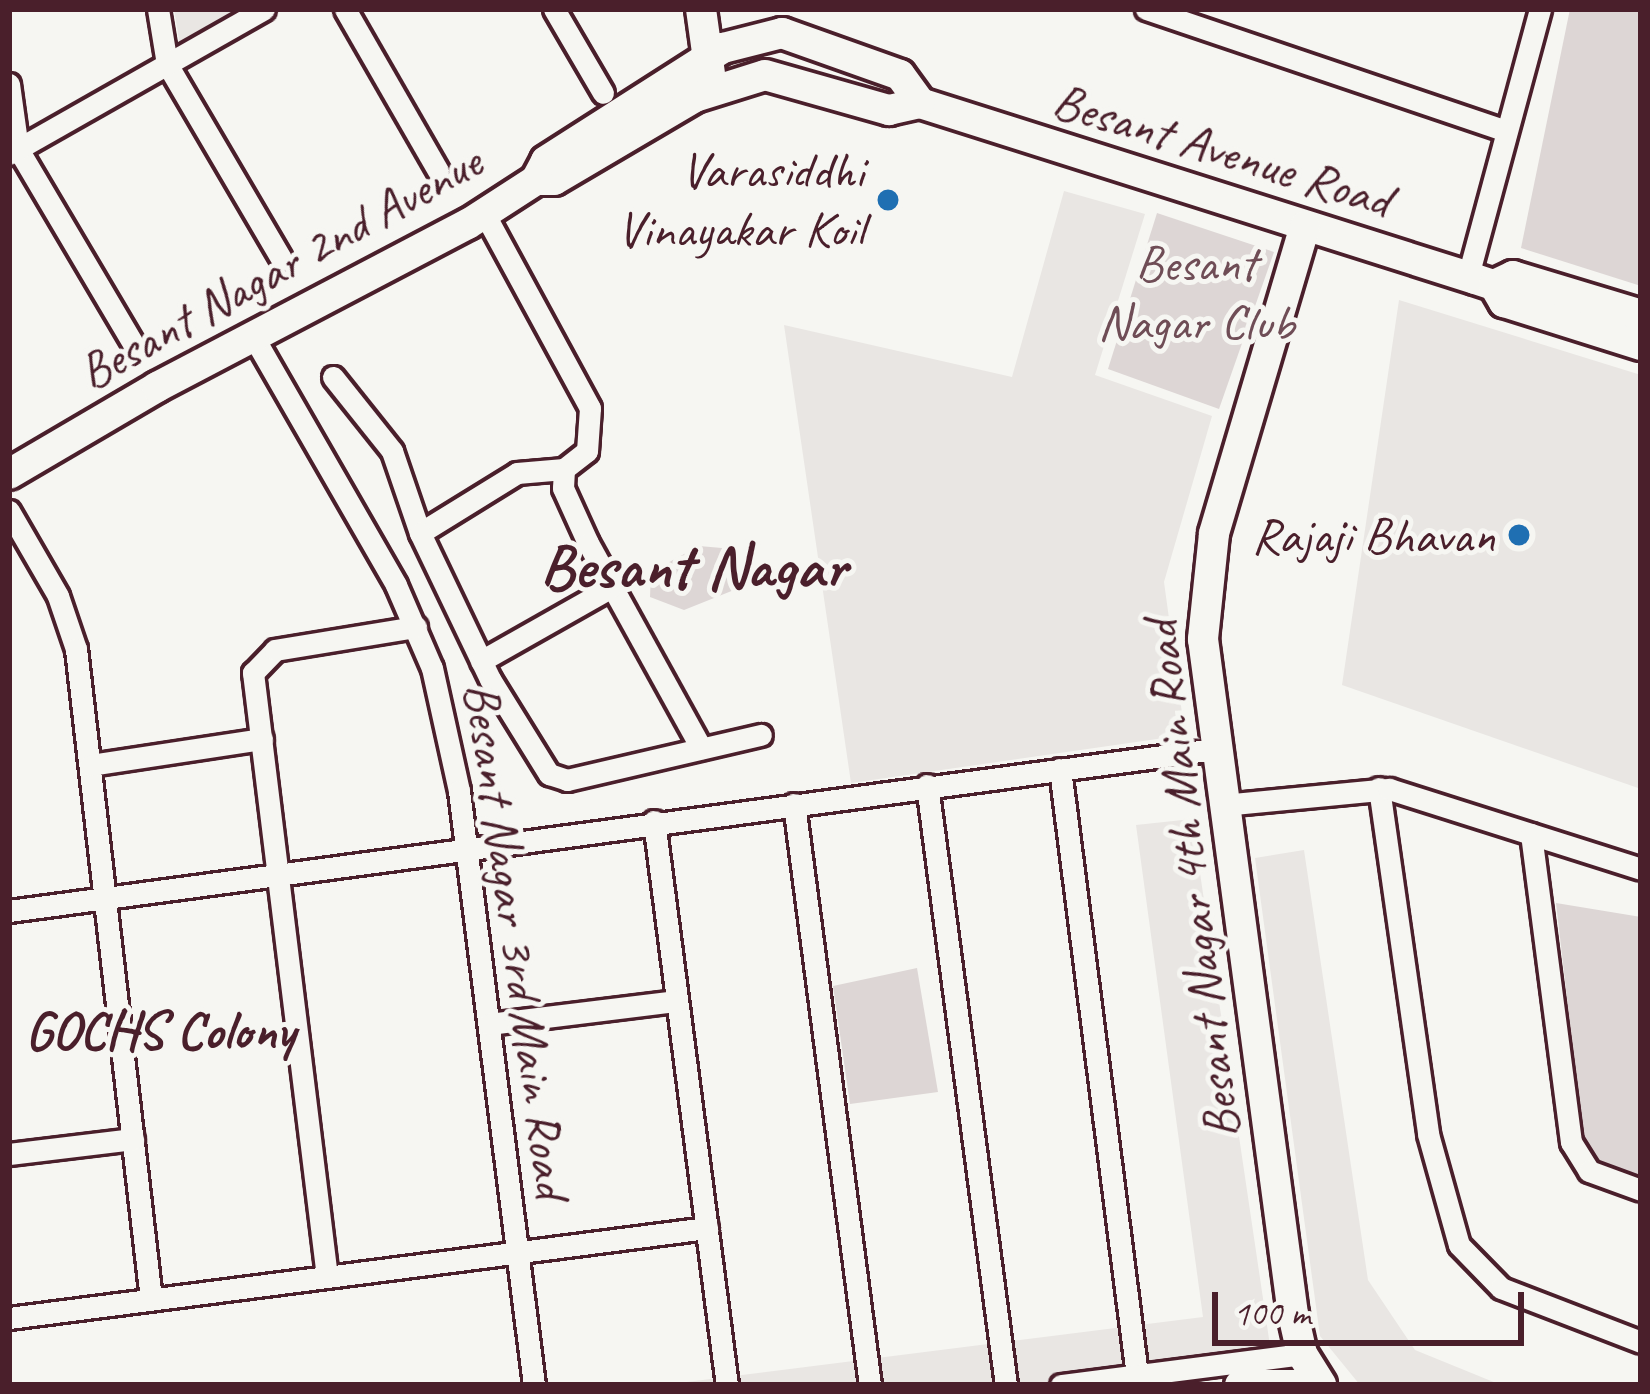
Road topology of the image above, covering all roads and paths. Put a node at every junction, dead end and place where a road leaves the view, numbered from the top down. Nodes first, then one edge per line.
1 (158, 9) edge
2 (264, 9) edge
3 (345, 9) edge
4 (554, 9) edge
5 (701, 9) edge
6 (1146, 9) edge
7 (1540, 9) edge
8 (784, 21) edge
9 (706, 57) junction
10 (167, 64) junction
11 (765, 75) junction
12 (9, 84) edge
13 (704, 93) junction
14 (603, 94) dead end
15 (920, 103) junction
16 (1502, 129) junction
17 (13, 152) edge
18 (438, 171) dead end
19 (536, 180) junction
20 (492, 226) junction
21 (1305, 226) junction
22 (281, 258) dead end
23 (1481, 281) junction
24 (1641, 315) edge
25 (253, 335) junction
26 (132, 342) dead end
27 (1641, 345) edge
28 (333, 377) dead end
29 (564, 469) junction
30 (9, 474) edge
31 (9, 511) edge
32 (420, 533) junction
33 (610, 588) junction
34 (416, 627) junction
35 (481, 661) junction
36 (761, 735) dead end
37 (262, 739) junction
38 (701, 748) junction
39 (1215, 749) junction
40 (91, 765) junction
41 (1060, 769) junction
42 (927, 785) junction
43 (1379, 788) junction
44 (794, 803) junction
45 (1223, 805) junction
46 (654, 821) junction
47 (1532, 833) junction
48 (466, 846) junction
49 (1641, 869) edge
50 (279, 875) junction
51 (106, 898) junction
52 (9, 911) edge
53 (677, 1000) junction
54 (488, 1024) junction
55 (133, 1139) junction
56 (9, 1154) edge
57 (1641, 1190) edge
58 (707, 1228) junction
59 (517, 1252) junction
60 (327, 1277) junction
61 (151, 1299) junction
62 (9, 1318) edge
63 (1641, 1342) edge
64 (1302, 1354) junction
65 (1138, 1375) junction
66 (534, 1385) edge
67 (728, 1385) edge
68 (870, 1385) edge
69 (1006, 1385) edge
70 (1061, 1385) edge
71 (1240, 1385) edge
72 (1310, 1385) edge
73 (1321, 1385) edge

1 - 10 street
2 - 10 street
3 - 18 street
4 - 14 street
5 - 9 main road
6 - 16 street
7 - 16 street
8 - 9 main road
8 - 11 main road
8 - 15 main road
9 - 13 main road
9 - 19 main road
10 - 17 street
10 - 22 street
11 - 13 main road
11 - 15 main road, Besant Avenue Road
12 - 17 street
13 - 19 main road
15 - 21 main road, Besant Avenue Road
16 - 23 street
17 - 26 street
19 - 20 main road, Besant Nagar 2nd Avenue
20 - 25 main road, Besant Nagar 2nd Avenue
20 - 29 street
21 - 23 main road, Besant Avenue Road
21 - 39 main road, Besant Nagar 4th Main Road
23 - 24 main road
23 - 27 main road, Besant Avenue Road
25 - 30 main road, Besant Nagar 2nd Avenue
25 - 34 street, Besant Nagar 3rd Main Road
28 - 32 street
29 - 32 street
29 - 33 street
31 - 40 street
32 - 35 street
33 - 35 street
33 - 38 street
34 - 37 street
34 - 48 street, Besant Nagar 3rd Main Road
35 - 38 street
36 - 38 street
37 - 40 street
37 - 50 street
39 - 41 street
39 - 45 main road, Besant Nagar 4th Main Road
40 - 51 street
41 - 42 street
41 - 65 street
42 - 44 street
42 - 69 street
43 - 45 street
43 - 47 street
43 - 63 street
44 - 46 street
44 - 68 street
45 - 64 main road, Besant Nagar 4th Main Road
46 - 48 street
46 - 53 street
47 - 49 street
47 - 57 street
48 - 50 street
48 - 54 street, Besant Nagar 3rd Main Road
50 - 51 street
50 - 60 street
51 - 52 street
51 - 55 street
53 - 54 street
53 - 58 street
54 - 59 street, Besant Nagar 3rd Main Road
55 - 56 street
55 - 61 street
58 - 59 street
58 - 67 street
59 - 60 street
59 - 66 street, Besant Nagar 3rd Main Road
60 - 61 street
61 - 62 street
64 - 65 street
64 - 73 main road, Besant Nagar 4th Main Road
65 - 70 street
71 - 72 main road

